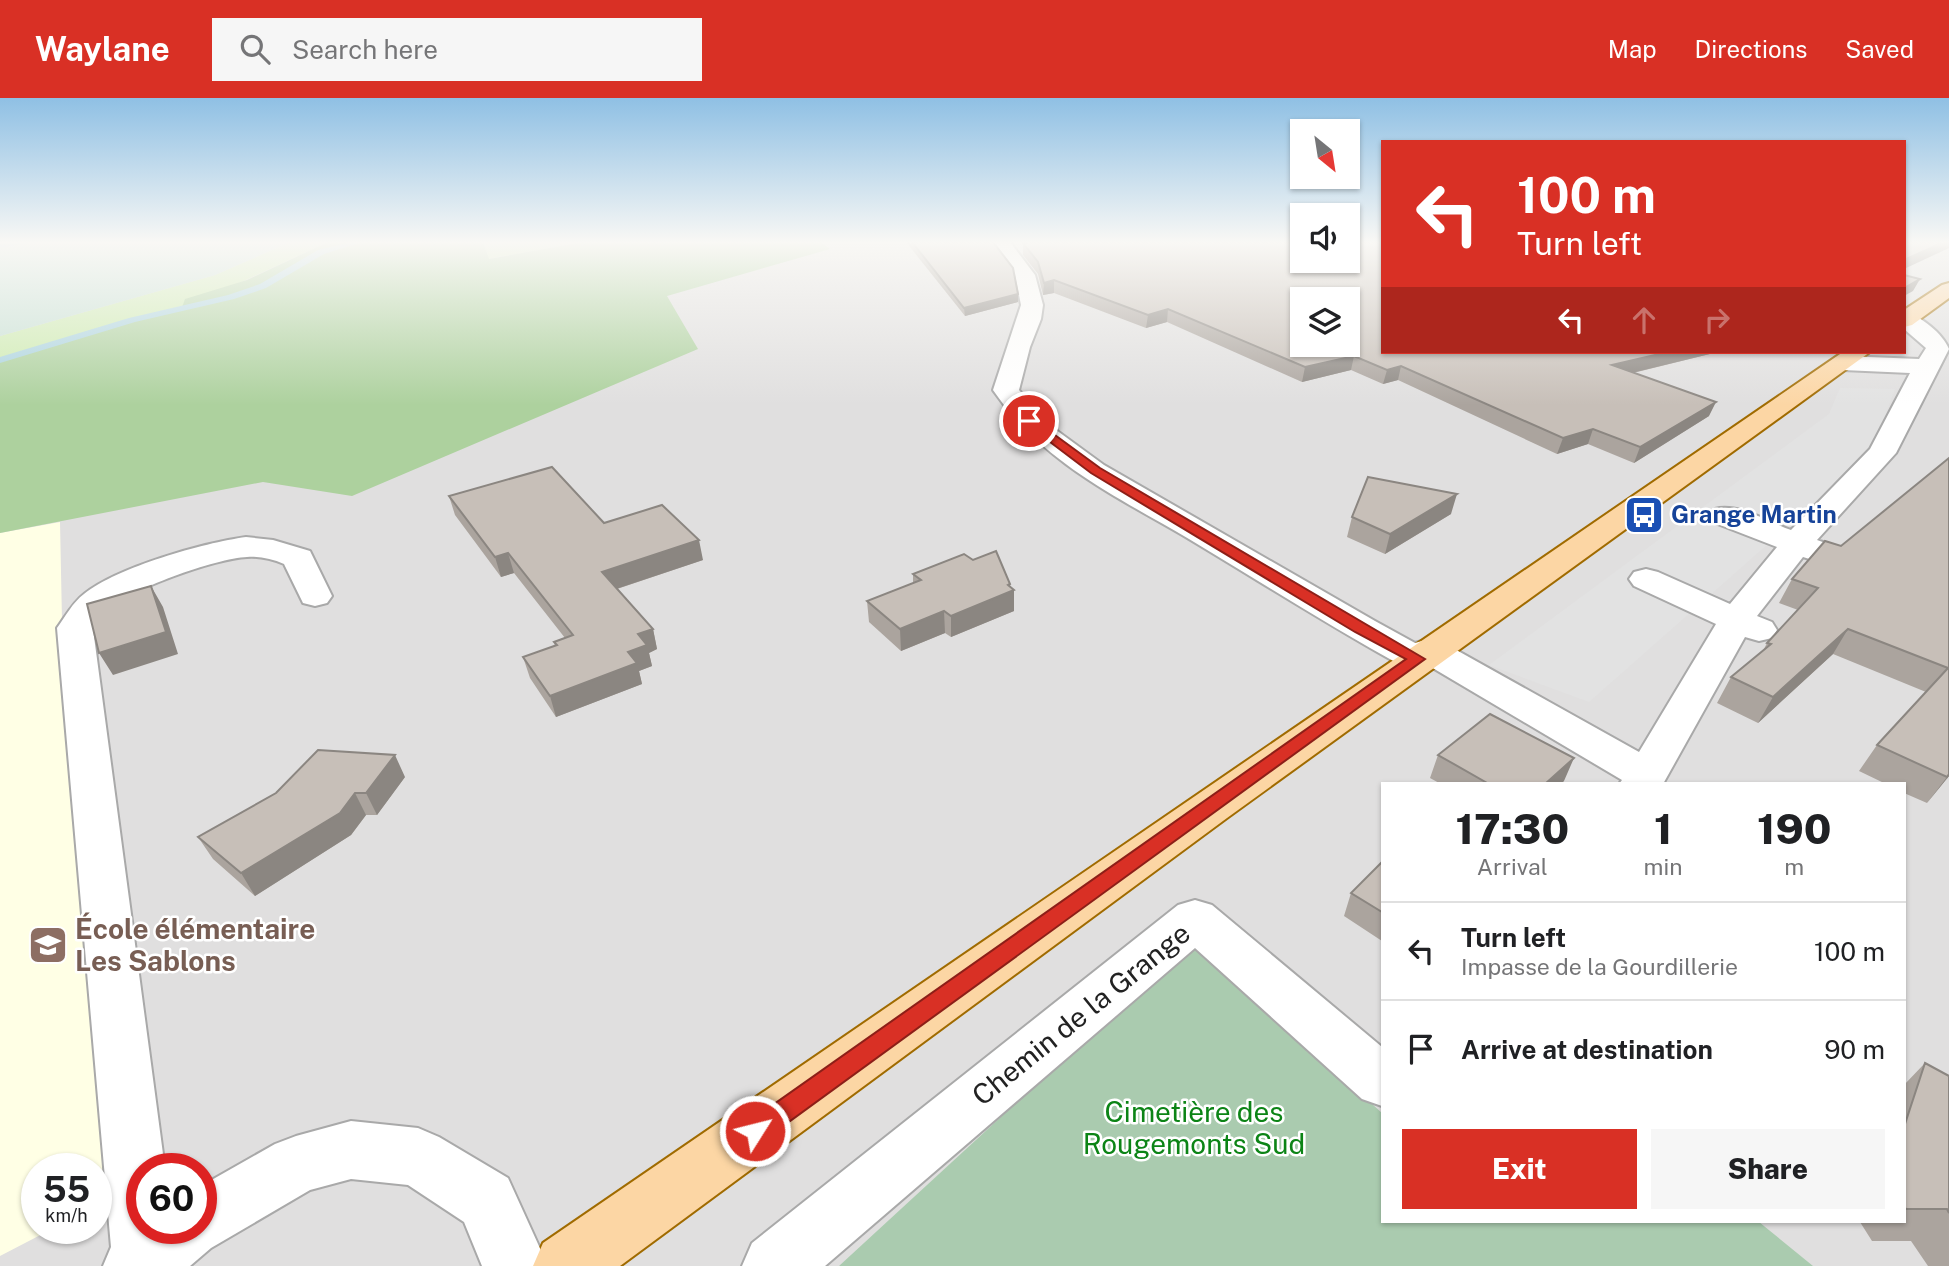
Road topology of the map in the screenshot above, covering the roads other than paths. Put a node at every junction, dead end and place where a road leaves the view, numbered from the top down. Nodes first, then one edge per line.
1 (1032, 297) edge
2 (1938, 297) edge
3 (1906, 318) edge
4 (1906, 320) edge
5 (1938, 353) edge
6 (1850, 357) edge
7 (1726, 516) dead end
8 (1809, 548) junction
9 (1646, 579) dead end
10 (315, 596) dead end
11 (1749, 625) junction
12 (1423, 655) junction
13 (1643, 780) edge
14 (1381, 1081) edge
15 (217, 1212) edge
16 (156, 1252) edge
17 (515, 1266) edge
18 (566, 1266) edge
19 (775, 1266) edge

1 - 12 street
2 - 3 main road
4 - 5 street
5 - 6 street
5 - 8 street
6 - 12 main road
7 - 8 street
8 - 11 street
9 - 11 street
10 - 16 street
11 - 13 street
12 - 13 street
12 - 18 main road
14 - 19 street, Chemin de la Grange
15 - 17 street

